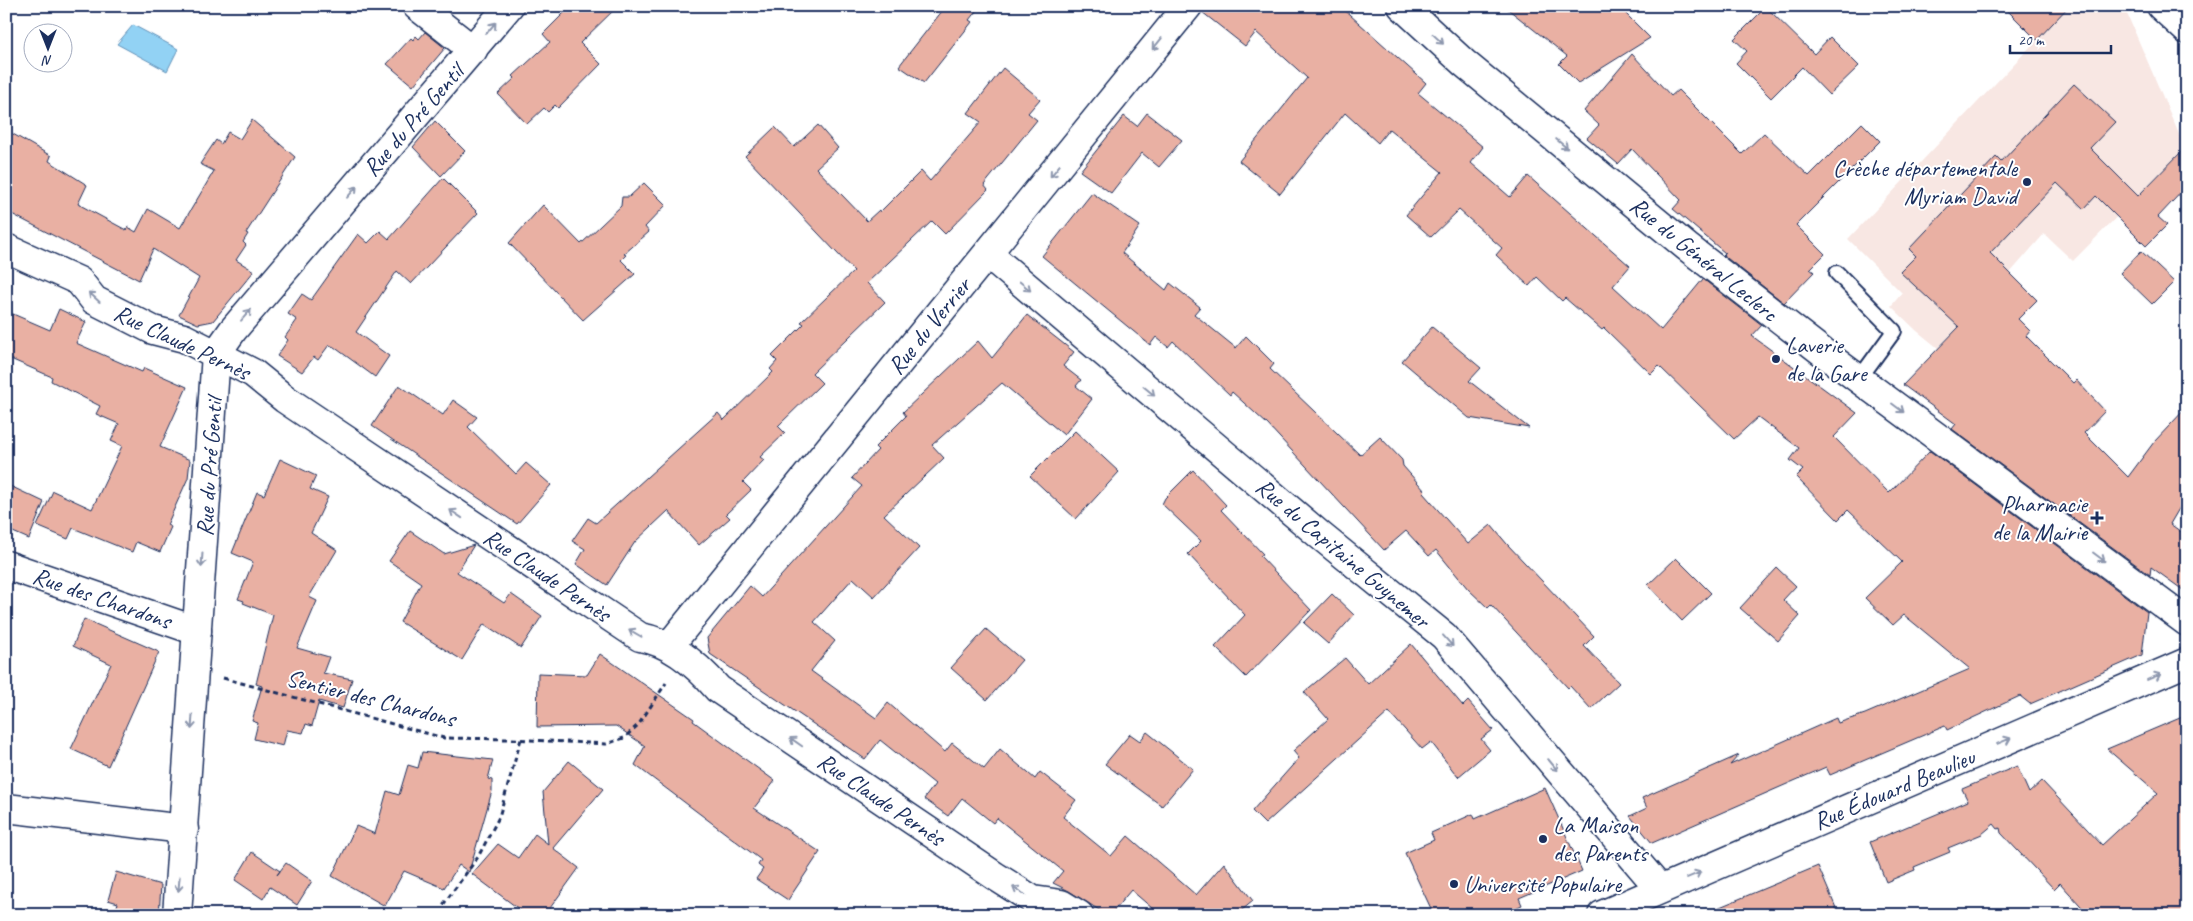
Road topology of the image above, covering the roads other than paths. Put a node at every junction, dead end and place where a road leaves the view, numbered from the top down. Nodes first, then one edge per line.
1 (417, 6) edge
2 (509, 6) edge
3 (1188, 6) edge
4 (1402, 6) edge
5 (2161, 6) edge
6 (2187, 30) edge
7 (474, 50) junction
8 (6, 248) edge
9 (988, 254) junction
10 (1837, 273) dead end
11 (216, 354) junction
12 (1859, 379) junction
13 (6, 565) edge
14 (2187, 622) edge
15 (197, 631) junction
16 (669, 646) junction
17 (2187, 662) edge
18 (6, 808) edge
19 (184, 829) junction
20 (1660, 890) junction
21 (177, 915) edge
22 (1079, 915) edge
23 (1602, 915) edge

1 - 7 street
7 -> 2 street, Rue du Pré Gentil
3 -> 9 street, Rue du Verrier
4 -> 12 street, Rue du Général Leclerc
5 - 6 street
11 -> 7 street, Rue du Pré Gentil
11 -> 8 street, Rue Claude Pernès
9 - 16 street, Rue du Verrier
9 -> 20 street, Rue du Capitaine Guynemer
10 - 12 lane
11 -> 15 street, Rue du Pré Gentil
16 -> 11 street, Rue Claude Pernès
12 -> 14 street, Rue du Général Leclerc
13 - 15 street, Rue des Chardons
15 -> 19 street, Rue du Pré Gentil
22 -> 16 street, Rue Claude Pernès
20 -> 17 street, Rue Édouard Beaulieu
18 - 19 street
19 -> 21 street, Rue du Pré Gentil
20 - 23 street, Rue Édouard Beaulieu

